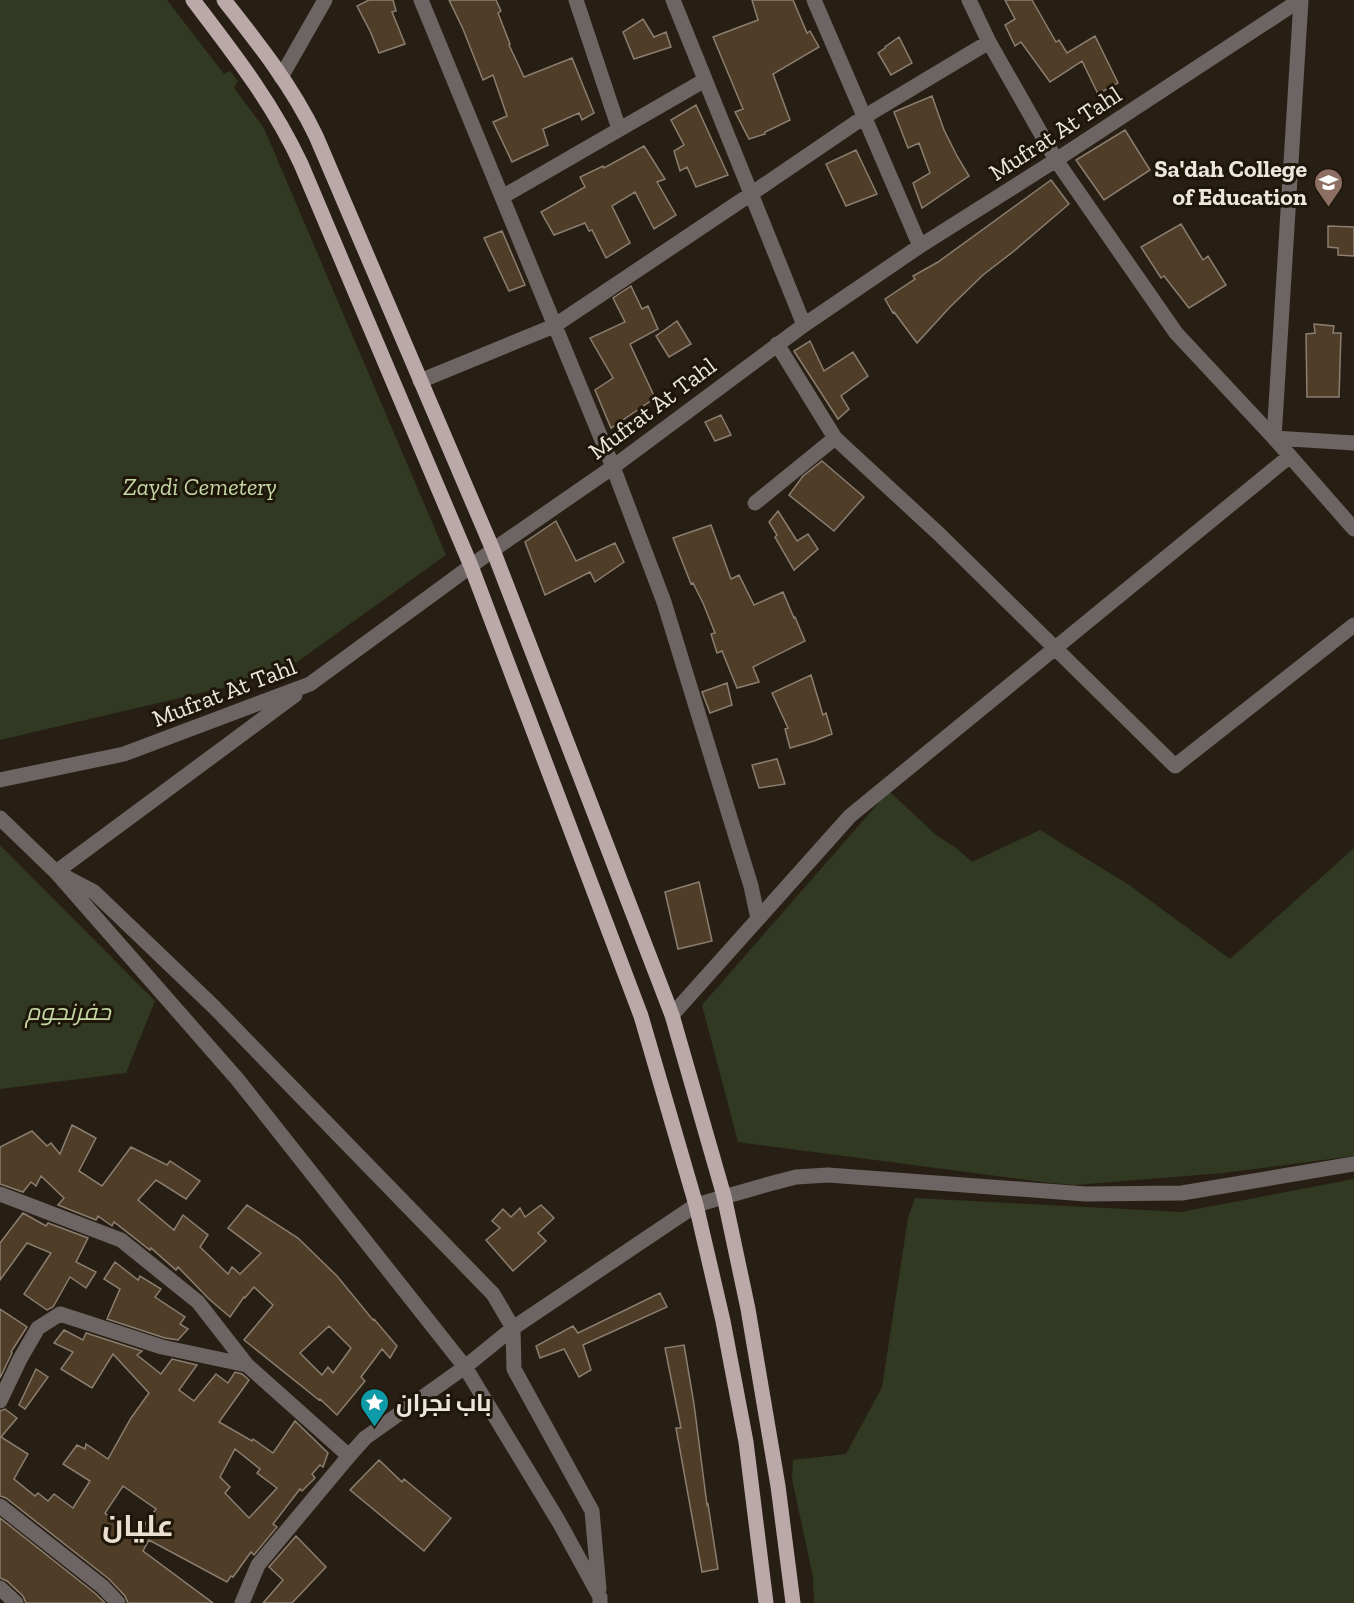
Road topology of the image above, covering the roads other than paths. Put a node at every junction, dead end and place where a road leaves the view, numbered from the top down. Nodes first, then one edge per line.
1 (193, 0) edge
2 (224, 0) edge
3 (325, 0) edge
4 (422, 0) edge
5 (576, 0) edge
6 (673, 0) edge
7 (814, 0) edge
8 (969, 0) edge
9 (1300, 0) edge
10 (989, 42) junction
11 (281, 77) junction
12 (705, 80) junction
13 (864, 117) junction
14 (619, 129) junction
15 (1056, 160) junction
16 (751, 194) junction
17 (501, 197) junction
18 (920, 246) junction
19 (804, 325) junction
20 (554, 326) junction
21 (777, 344) junction
22 (420, 381) junction
23 (835, 438) junction
24 (1274, 438) junction
25 (1354, 443) edge
26 (1290, 456) junction
27 (613, 467) junction
28 (755, 503) dead end
29 (1354, 529) edge
30 (493, 550) junction
31 (471, 566) junction
32 (1354, 625) edge
33 (1056, 647) junction
34 (310, 684) junction
35 (0, 780) edge
36 (0, 818) edge
37 (56, 872) junction
38 (758, 919) junction
39 (672, 1015) junction
40 (1354, 1164) edge
41 (0, 1194) edge
42 (724, 1196) junction
43 (696, 1205) junction
44 (513, 1328) junction
45 (247, 1365) junction
46 (465, 1367) junction
47 (0, 1401) edge
48 (349, 1456) junction
49 (0, 1506) edge
50 (0, 1588) edge
51 (600, 1600) edge
52 (16, 1603) edge
53 (118, 1603) edge
54 (242, 1603) edge
55 (766, 1603) edge
56 (793, 1603) edge

1 - 31 main road
2 - 11 main road
3 - 11 street
4 - 17 street
5 - 14 street
6 - 12 street
7 - 13 street
8 - 10 street
9 - 15 street, Mufrat At Tahl
9 - 24 street
10 - 13 street
10 - 15 street
11 - 22 main road
12 - 14 street
12 - 16 street
13 - 16 street
13 - 18 street
14 - 17 street
15 - 18 street, Mufrat At Tahl
15 - 24 street
16 - 19 street
16 - 20 street
17 - 20 street
18 - 19 street, Mufrat At Tahl
19 - 21 street, Mufrat At Tahl
20 - 22 street
20 - 27 street
21 - 23 street
21 - 27 street, Mufrat At Tahl
22 - 30 main road
23 - 28 street
23 - 33 street
24 - 25 street
24 - 26 street
26 - 29 street
26 - 33 street
27 - 30 street, Mufrat At Tahl
27 - 38 street
30 - 31 street, Mufrat At Tahl
30 - 39 main road
31 - 34 street, Mufrat At Tahl
31 - 43 main road
32 - 33 street
33 - 38 street
34 - 35 street, Mufrat At Tahl
34 - 37 street
36 - 37 street
37 - 44 street
37 - 46 street
38 - 39 street
39 - 42 main road
40 - 42 street
41 - 45 street
42 - 43 street
42 - 56 main road
43 - 44 street
43 - 55 main road
44 - 46 street
44 - 51 street
45 - 47 street
45 - 48 street
46 - 48 street
46 - 51 street
48 - 54 street
49 - 53 street
50 - 52 street

